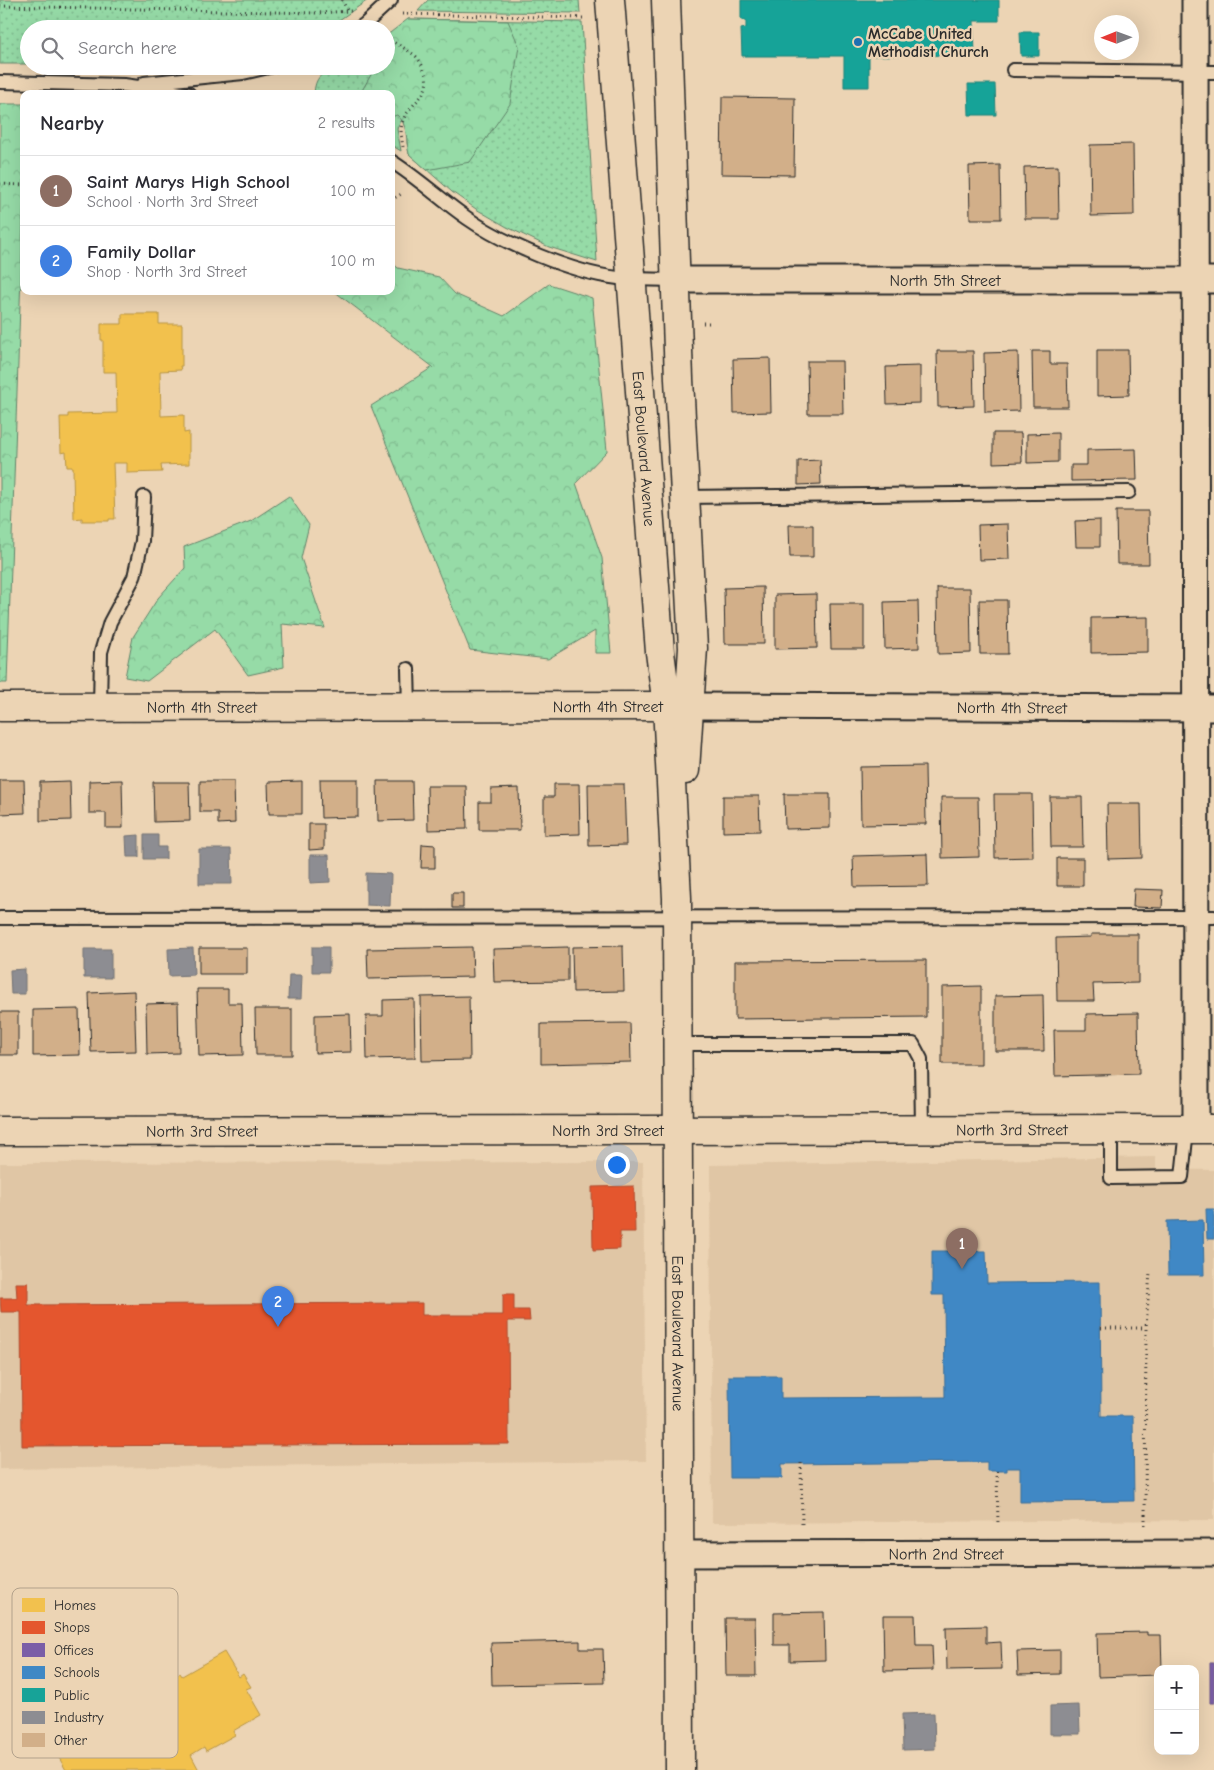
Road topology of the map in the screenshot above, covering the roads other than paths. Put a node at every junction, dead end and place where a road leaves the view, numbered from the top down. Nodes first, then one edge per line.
1 (391, 0) edge
2 (610, 0) edge
3 (666, 0) edge
4 (1195, 0) edge
5 (370, 20) edge
6 (1013, 70) dead end
7 (1205, 72) edge
8 (223, 75) edge
9 (0, 82) edge
10 (124, 85) junction
11 (160, 90) edge
12 (395, 164) edge
13 (631, 279) junction
14 (675, 280) junction
15 (1205, 280) edge
16 (1129, 492) dead end
17 (684, 496) junction
18 (144, 497) dead end
19 (408, 669) dead end
20 (0, 706) edge
21 (100, 706) junction
22 (678, 706) junction
23 (409, 707) junction
24 (1205, 708) edge
25 (677, 907) junction
26 (1205, 917) edge
27 (0, 918) edge
28 (677, 1044) junction
29 (677, 1129) junction
30 (922, 1129) junction
31 (1111, 1129) junction
32 (1199, 1129) edge
33 (0, 1131) edge
34 (1214, 1552) edge
35 (680, 1554) junction
36 (680, 1770) edge

1 - 5 lane
2 - 13 street, East Boulevard Avenue
3 - 14 street, East Boulevard Avenue
4 - 7 street
6 - 7 lane
7 - 15 street
8 - 10 lane
9 - 10 lane
10 - 11 lane
12 - 13 lane
13 - 14 lane
13 - 22 street, East Boulevard Avenue
14 - 15 street, North 5th Street
14 - 17 street, East Boulevard Avenue
15 - 24 street
16 - 17 lane
17 - 22 street, East Boulevard Avenue
18 - 21 lane
19 - 23 lane
20 - 21 street, North 4th Street
21 - 23 street, North 4th Street
22 - 23 street, North 4th Street
22 - 24 street, North 4th Street
22 - 25 street, East Boulevard Avenue
24 - 26 street
25 - 26 lane
25 - 27 lane
25 - 28 street, East Boulevard Avenue
26 - 32 street
28 - 29 street, East Boulevard Avenue
28 - 30 lane
29 - 30 street, North 3rd Street
29 - 33 street, North 3rd Street
29 - 35 street, East Boulevard Avenue
30 - 31 street, North 3rd Street
31 - 32 street, North 3rd Street
31 - 32 lane
34 - 35 street, North 2nd Street
35 - 36 street, East Boulevard Avenue

